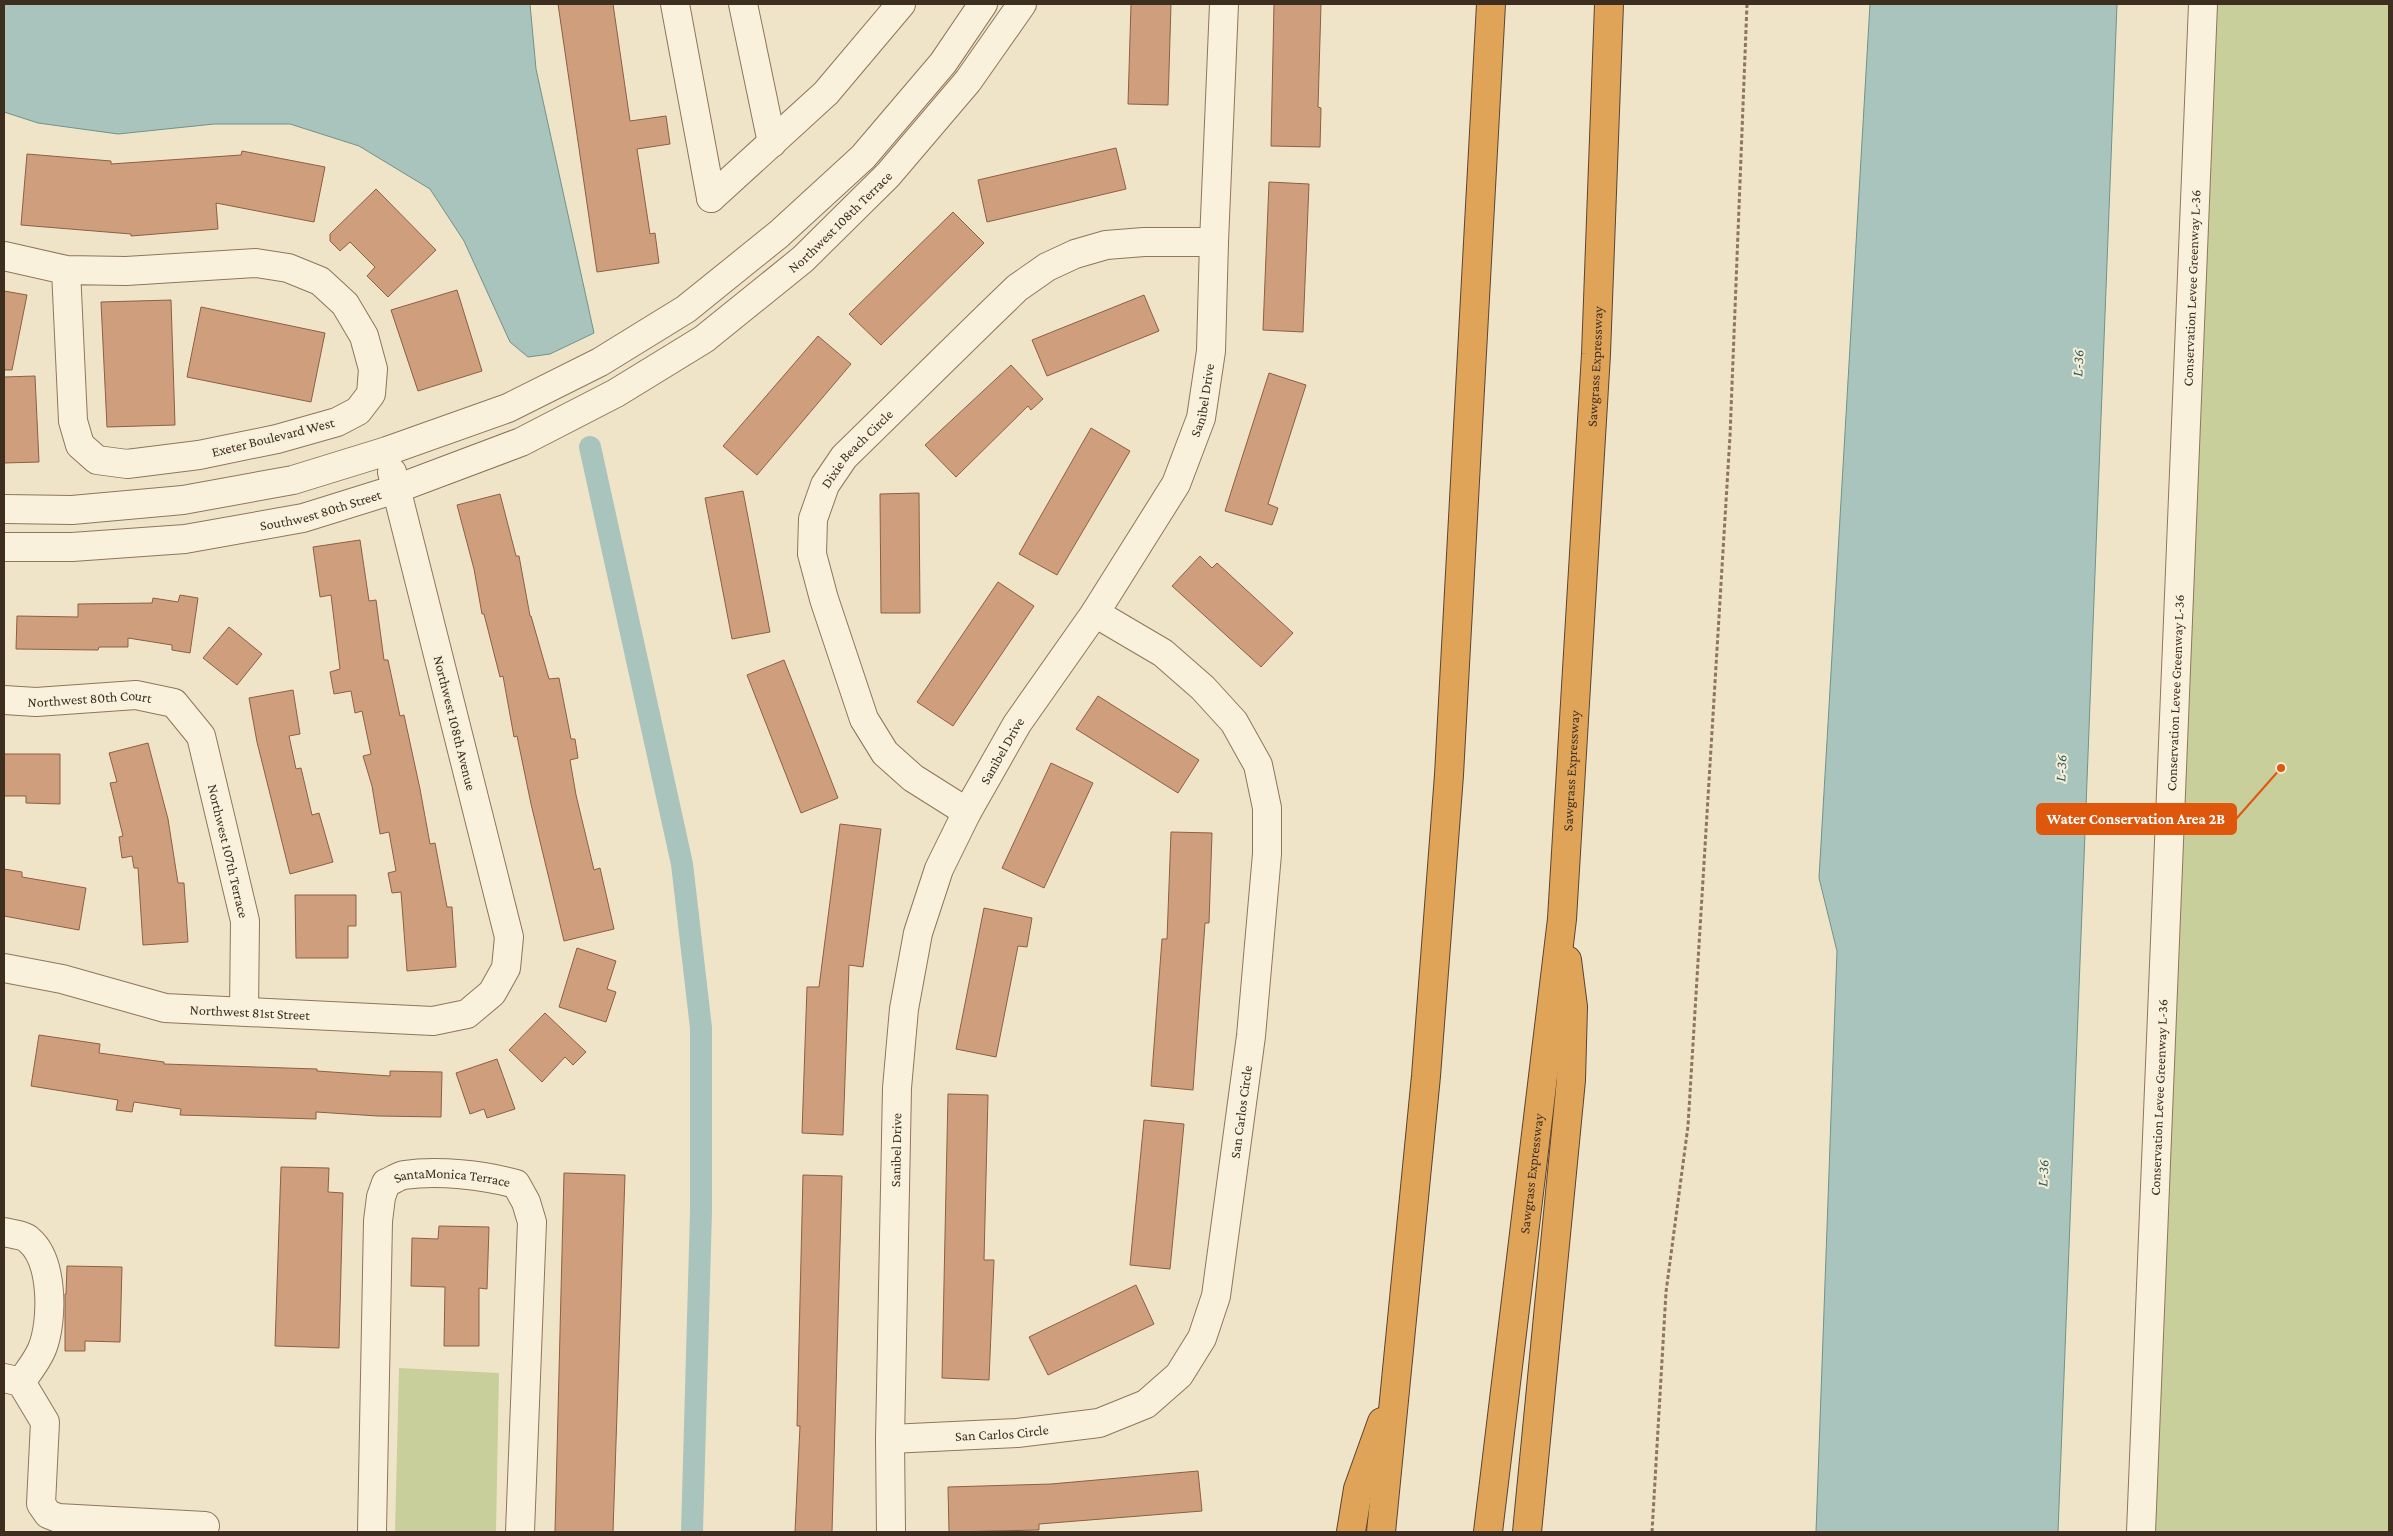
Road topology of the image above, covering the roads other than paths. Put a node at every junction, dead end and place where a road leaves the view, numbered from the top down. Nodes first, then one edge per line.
1 (675, 4) edge
2 (742, 4) edge
3 (901, 4) edge
4 (983, 4) edge
5 (1022, 4) edge
6 (1224, 4) edge
7 (1491, 4) edge
8 (1609, 4) edge
9 (2203, 4) edge
10 (772, 143) junction
11 (1214, 242) junction
12 (4, 256) edge
13 (66, 270) junction
14 (616, 393) joint
15 (388, 451) junction
16 (396, 489) junction
17 (4, 509) edge
18 (4, 547) edge
19 (1095, 613) junction
20 (4, 700) edge
21 (174, 703) joint
22 (967, 812) junction
23 (1562, 919) junction
24 (4, 968) edge
25 (492, 992) joint
26 (244, 1011) junction
27 (4, 1232) edge
28 (1398, 1378) junction
29 (13, 1380) edge
30 (890, 1439) junction
31 (205, 1526) dead end
32 (372, 1532) edge
33 (520, 1532) edge
34 (891, 1532) edge
35 (1351, 1532) edge
36 (1381, 1532) edge
37 (1488, 1532) edge
38 (1527, 1532) edge
39 (2142, 1532) edge

1 - 10 street
2 - 10 street
3 - 10 street
4 - 15 street, Northwest 108th Terrace
5 - 14 street, Northwest 108th Terrace
6 - 11 street, Sanibel Drive
7 - 28 highway
8 - 23 highway, Sawgrass Expressway
9 - 39 street, Conservation Levee Greenway L-36
11 - 19 street, Sanibel Drive
11 - 22 street, Dixie Beach Circle
12 - 13 street, Exeter Boulevard West
13 - 13 street, Exeter Boulevard West
14 - 16 street, Southwest 80th Street
15 - 16 street, Northwest 108th Avenue
15 - 17 street
16 - 18 street, Southwest 80th Street
16 - 25 street, Northwest 108th Avenue
19 - 22 street, Sanibel Drive
19 - 30 street, San Carlos Circle
20 - 21 street, Northwest 80th Court
21 - 26 street, Northwest 107th Terrace
22 - 30 street, Sanibel Drive
23 - 37 highway, Sawgrass Expressway
23 - 38 highway
24 - 26 street, Northwest 81st Street
25 - 26 street, Northwest 81st Street
27 - 29 street
28 - 35 highway
28 - 36 highway
29 - 31 street
30 - 34 street, Sanibel Drive
32 - 33 street, SantaMonica Terrace

